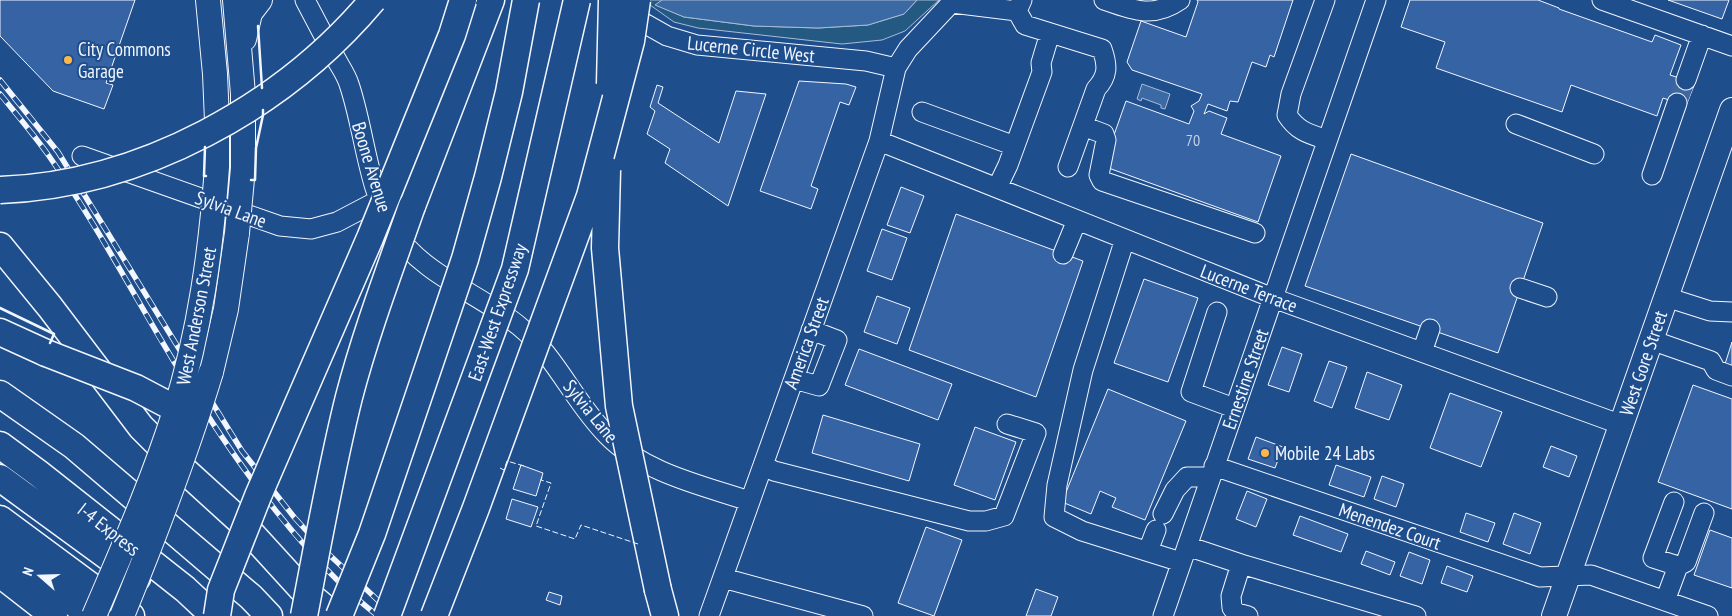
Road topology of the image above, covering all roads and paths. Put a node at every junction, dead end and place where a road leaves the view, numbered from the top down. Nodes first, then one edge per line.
1 (208, 0) edge
2 (235, 0) edge
3 (260, 0) edge
4 (305, 0) edge
5 (373, 0) edge
6 (463, 0) edge
7 (491, 0) edge
8 (526, 0) edge
9 (577, 0) edge
10 (612, 0) edge
11 (618, 0) edge
12 (637, 0) edge
13 (1104, 0) edge
14 (1180, 0) edge
15 (1325, 0) edge
16 (1376, 0) edge
17 (1602, 0) edge
18 (953, 1) edge
19 (1019, 6) edge
20 (1050, 33) junction
21 (1702, 35) junction
22 (1732, 46) edge
23 (240, 65) junction
24 (896, 68) junction
25 (1686, 80) tunnel mouth
26 (1677, 103) tunnel mouth
27 (1732, 110) edge
28 (922, 112) dead end
29 (1516, 124) dead end
30 (1083, 126) junction
31 (1327, 140) junction
32 (879, 141) junction
33 (1015, 146) junction
34 (1594, 154) dead end
35 (82, 156) dead end
36 (1068, 167) dead end
37 (1652, 175) dead end
38 (997, 188) junction
39 (0, 190) edge
40 (379, 200) junction
41 (1077, 220) junction
42 (1254, 233) dead end
43 (1125, 239) junction
44 (0, 246) edge
45 (1063, 254) dead end
46 (1520, 288) dead end
47 (1547, 297) dead end
48 (1666, 297) junction
49 (1273, 298) junction
50 (481, 301) joint
51 (1217, 312) dead end
52 (1732, 312) edge
53 (1430, 329) dead end
54 (811, 330) junction
55 (0, 332) edge
56 (1652, 340) junction
57 (1422, 352) junction
58 (1732, 376) edge
59 (794, 379) junction
60 (0, 394) edge
61 (1234, 408) junction
62 (176, 409) junction
63 (1007, 424) dead end
64 (1622, 424) junction
65 (195, 427) junction
66 (0, 445) edge
67 (762, 465) junction
68 (1212, 471) junction
69 (0, 478) edge
70 (749, 501) junction
71 (1674, 502) dead end
72 (1704, 512) dead end
73 (0, 519) edge
74 (0, 544) edge
75 (1148, 551) junction
76 (1184, 554) junction
77 (116, 563) junction
78 (1241, 564) junction
79 (1678, 566) junction
80 (0, 574) edge
81 (1568, 576) junction
82 (137, 578) junction
83 (723, 578) junction
84 (658, 590) junction
85 (1665, 601) junction
86 (1362, 609) edge
87 (54, 616) edge
88 (90, 616) edge
89 (94, 616) edge
90 (122, 616) edge
91 (131, 616) edge
92 (215, 616) edge
93 (269, 616) edge
94 (304, 616) edge
95 (334, 616) edge
96 (339, 616) edge
97 (387, 616) edge
98 (434, 616) edge
99 (656, 616) edge
100 (664, 616) edge
101 (709, 616) edge
102 (863, 616) edge
103 (1163, 616) edge
104 (1248, 616) edge
105 (1416, 616) edge
106 (1554, 616) edge
107 (1707, 616) edge

1 - 62 main road, West Anderson Street, bridge
2 - 23 main road, West Anderson Street
3 - 23 main road
4 - 40 street, Boone Avenue
5 - 39 highway, bridge
6 - 92 highway, bridge
7 - 94 highway, bridge
8 - 96 highway, bridge
9 - 97 highway, East-West Expressway, bridge
10 - 84 highway, bridge
11 - 24 street, Lucerne Circle West
12 - 98 highway, bridge
13 - 14 street
15 - 31 street
16 - 31 street, Ernestine Street
17 - 21 street
18 - 19 street
18 - 24 street
19 - 20 street
20 - 30 street
20 - 33 street
21 - 22 street
21 - 25 street
23 - 65 main road, West Anderson Street, bridge
24 - 32 street, America Street
26 - 37 street
27 - 48 main road, West Gore Street
28 - 33 street
29 - 34 street
30 - 36 street
30 - 42 street
31 - 49 street, Ernestine Street
32 - 38 street, Lucerne Terrace
32 - 54 street, America Street
33 - 38 street
35 - 40 street, Sylvia Lane
38 - 41 street, Lucerne Terrace
40 - 50 street, Boone Avenue
41 - 43 street, Lucerne Terrace
41 - 45 street
43 - 49 street, Lucerne Terrace
43 - 75 street
44 - 95 highway
46 - 47 street
48 - 52 street
48 - 56 main road, West Gore Street
49 - 57 street, Lucerne Terrace
49 - 61 street, Ernestine Street
50 - 70 street, Sylvia Lane
51 - 61 street
53 - 57 street
54 - 59 street, America Street
54 - 59 street
55 - 62 highway, bridge
56 - 58 street
56 - 64 main road, West Gore Street
57 - 64 street, Lucerne Terrace
59 - 67 street, America Street
60 - 93 highway
61 - 68 street, Ernestine Street
62 - 65 highway
62 - 77 main road, West Anderson Street, bridge
63 - 67 street
64 - 81 main road, West Gore Street
65 - 82 main road, West Anderson Street, bridge
66 - 92 highway, I-4 Express
67 - 70 street, America Street
68 - 75 street
68 - 76 street, Ernestine Street
68 - 81 street, Menendez Court
69 - 77 highway
70 - 83 street, America Street
71 - 79 street
72 - 79 street
73 - 91 highway
74 - 88 highway
75 - 76 street
76 - 78 street
76 - 103 street, Ernestine Street
77 - 82 highway
77 - 89 main road, West Anderson Street, bridge
78 - 86 street
78 - 104 street
79 - 85 street
80 - 87 highway
81 - 85 street
81 - 106 main road, West Gore Street
82 - 90 main road, West Anderson Street, bridge
83 - 101 street, America Street
83 - 102 street
84 - 99 highway
84 - 100 highway
85 - 107 street
86 - 105 street

